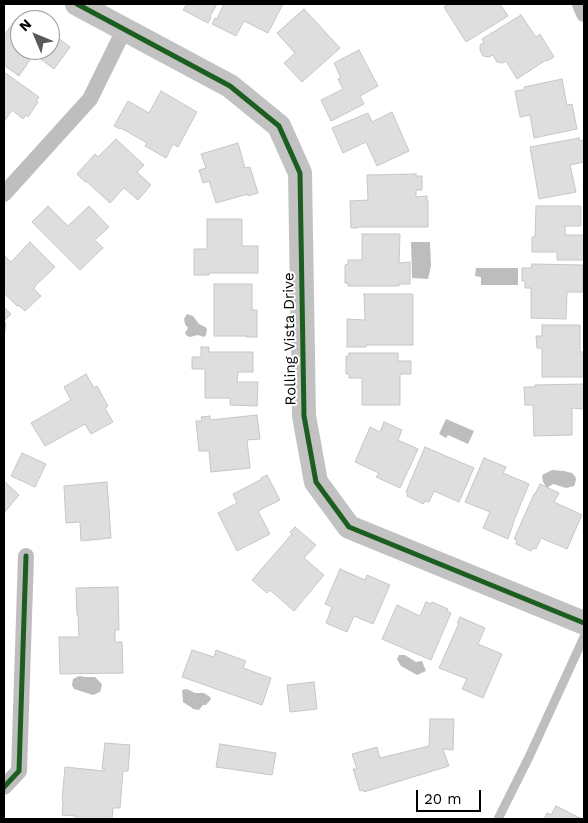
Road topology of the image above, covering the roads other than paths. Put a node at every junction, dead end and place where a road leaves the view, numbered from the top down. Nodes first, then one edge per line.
1 (77, 4) edge
2 (580, 4) edge
3 (584, 14) edge
4 (124, 30) junction
5 (4, 194) edge
6 (26, 556) dead end
7 (584, 623) edge
8 (584, 637) edge
9 (4, 787) edge
10 (498, 819) edge

1 - 4 street, Rolling Vista Drive
2 - 3 street
4 - 5 street
4 - 7 street, Rolling Vista Drive
6 - 9 street
8 - 10 lane

